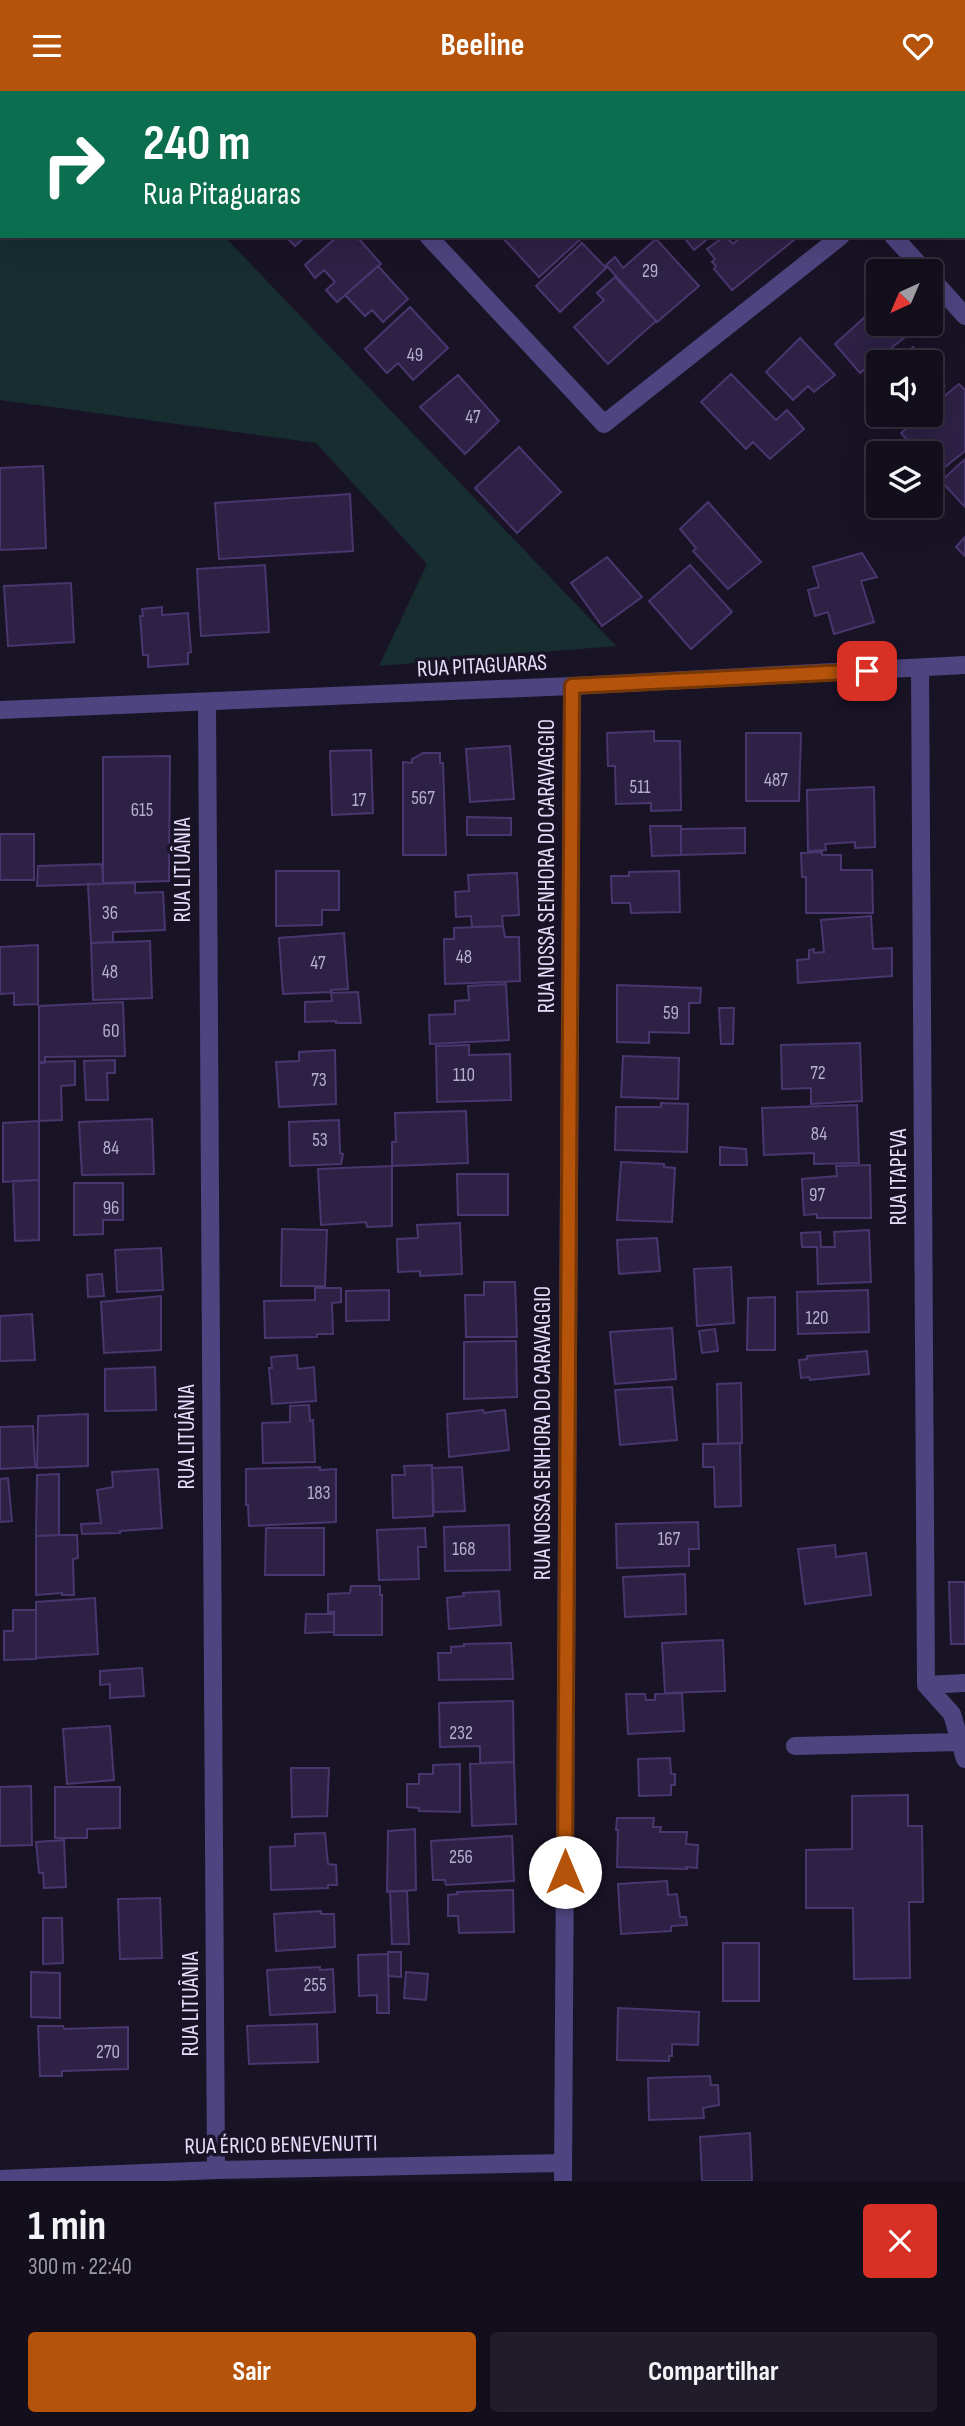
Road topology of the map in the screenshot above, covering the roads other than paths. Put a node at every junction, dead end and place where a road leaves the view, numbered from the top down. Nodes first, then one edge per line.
1 (430, 238) edge
2 (838, 238) edge
3 (895, 238) edge
4 (914, 259) edge
5 (943, 291) edge
6 (965, 316) edge
7 (965, 665) edge
8 (920, 668) junction
9 (572, 686) junction
10 (207, 702) junction
11 (0, 710) edge
12 (965, 1683) edge
13 (926, 1685) junction
14 (960, 1742) junction
15 (795, 1746) dead end
16 (965, 1759) edge
17 (563, 2163) junction
18 (216, 2170) junction
19 (0, 2179) edge
20 (563, 2181) edge

1 - 2 street
3 - 4 street
5 - 6 street
7 - 8 street, RUA PITAGUARAS
8 - 9 street, RUA PITAGUARAS
8 - 13 street, RUA ITAPEVA
9 - 10 street, RUA PITAGUARAS
9 - 17 street, RUA NOSSA SENHORA DO CARAVAGGIO
10 - 11 street, RUA PITAGUARAS
10 - 18 street, RUA LITUÂNIA
12 - 13 street
13 - 14 street
14 - 15 street
14 - 16 street
17 - 18 street, RUA ÉRICO BENEVENUTTI
17 - 20 street, RUA NOSSA SENHORA DO CARAVAGGIO
18 - 19 street, RUA ÉRICO BENEVENUTTI

